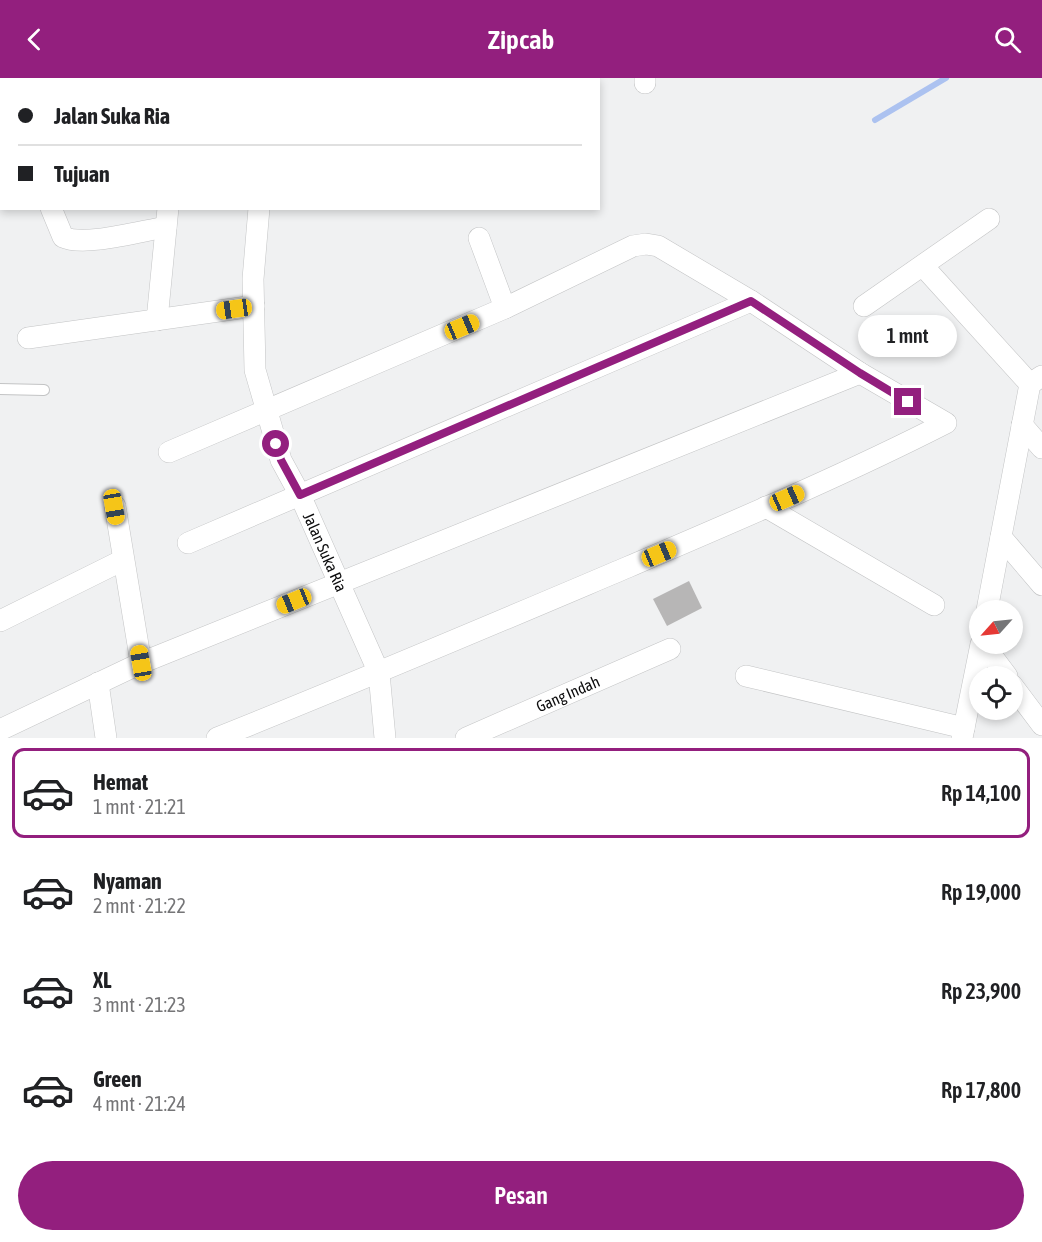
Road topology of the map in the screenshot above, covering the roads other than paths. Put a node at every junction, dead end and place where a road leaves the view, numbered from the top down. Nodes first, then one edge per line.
1 (52, 210) edge
2 (259, 210) edge
3 (167, 218) edge
4 (989, 219) dead end
5 (479, 238) dead end
6 (923, 266) junction
7 (751, 301) junction
8 (864, 306) dead end
9 (254, 307) junction
10 (505, 308) junction
11 (157, 320) junction
12 (28, 339) dead end
13 (860, 373) junction
14 (1036, 380) edge
15 (0, 389) edge
16 (45, 390) dead end
17 (266, 411) junction
18 (1022, 425) junction
19 (1042, 448) edge
20 (169, 452) dead end
21 (300, 495) junction
22 (114, 507) dead end
23 (766, 507) junction
24 (1001, 537) junction
25 (188, 543) dead end
26 (123, 560) junction
27 (337, 583) junction
28 (1042, 585) edge
29 (989, 600) edge
30 (934, 605) dead end
31 (0, 621) edge
32 (670, 649) dead end
33 (980, 654) edge
34 (990, 654) edge
35 (141, 663) junction
36 (999, 666) edge
37 (379, 673) junction
38 (746, 676) dead end
39 (98, 683) junction
40 (1023, 700) edge
41 (1042, 725) edge
42 (0, 730) edge
43 (963, 733) edge
44 (106, 738) edge
45 (217, 738) edge
46 (385, 738) edge
47 (466, 738) edge

1 - 3 street
2 - 9 street
3 - 11 street
4 - 6 street
5 - 10 street
6 - 8 street
6 - 14 street
7 - 10 street
7 - 13 street
7 - 21 street
9 - 11 street
9 - 17 street, Jalan Suka Ria
10 - 17 street
11 - 12 street
13 - 23 street
13 - 27 street
14 - 18 street
15 - 16 lane
17 - 20 street
17 - 21 street, Jalan Suka Ria
18 - 19 street
18 - 24 street
21 - 25 street
21 - 27 street, Jalan Suka Ria
22 - 26 street
23 - 30 street
23 - 37 street
24 - 28 street
24 - 29 street
26 - 31 street
26 - 35 street
27 - 35 street
27 - 37 street, Jalan Suka Ria
32 - 47 street, Gang Indah
33 - 43 street
34 - 36 street
35 - 39 street
37 - 45 street
37 - 46 street, Jalan Suka Ria
38 - 43 street
39 - 42 street
39 - 44 street
40 - 41 street

